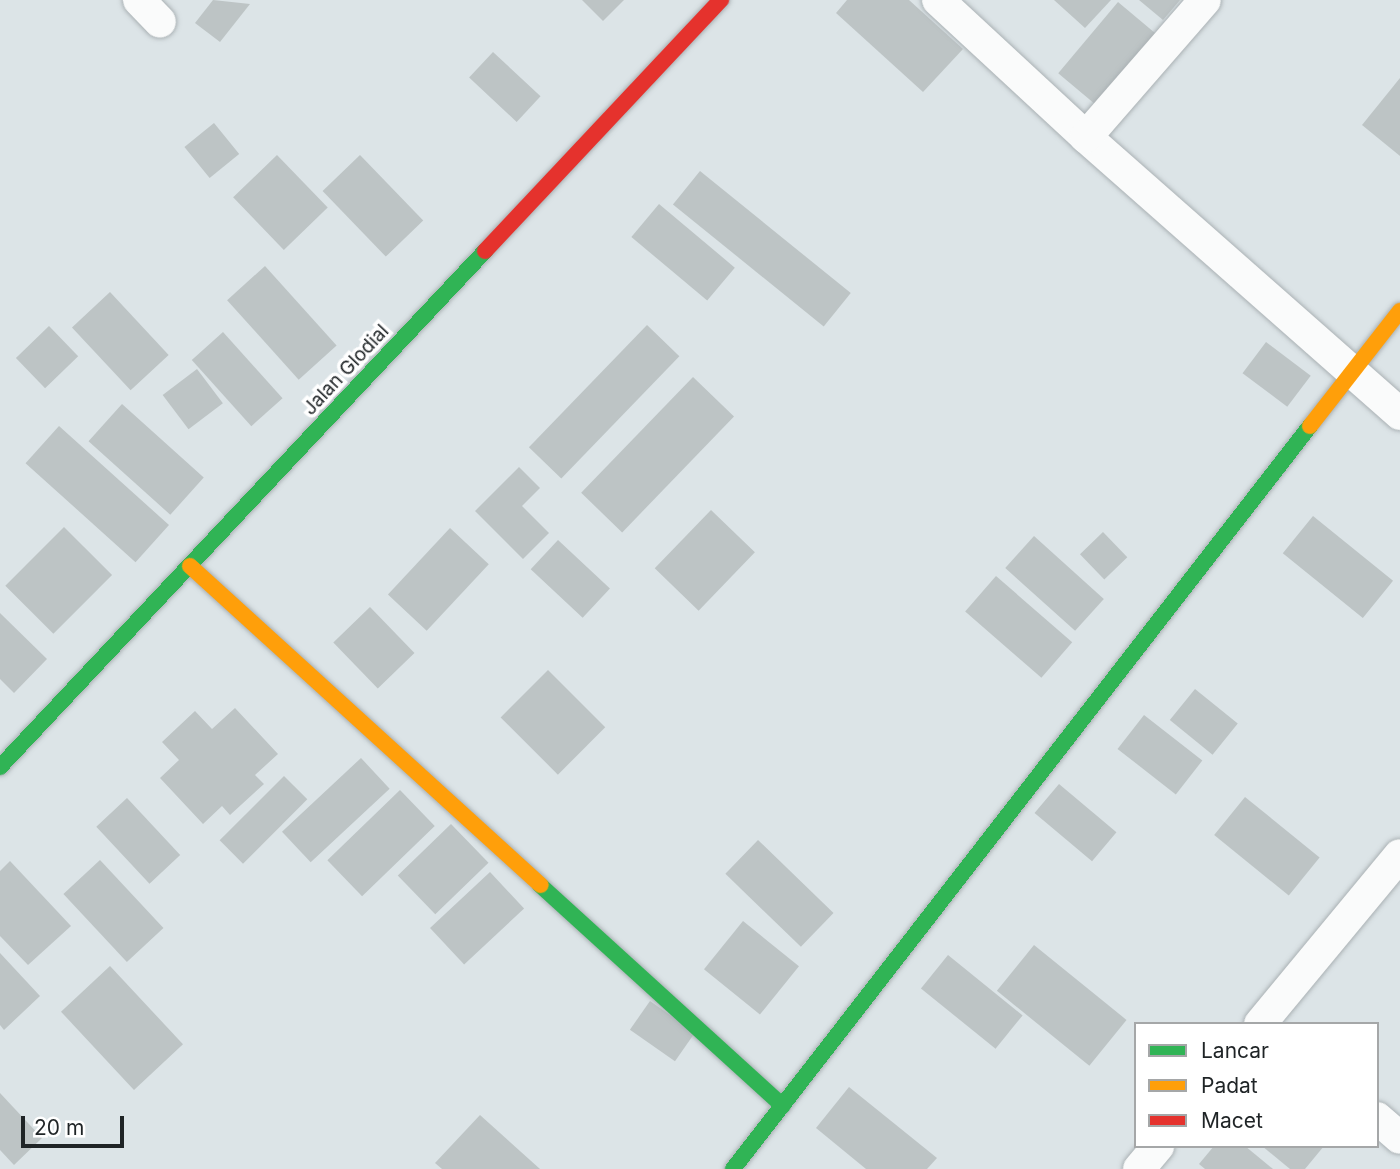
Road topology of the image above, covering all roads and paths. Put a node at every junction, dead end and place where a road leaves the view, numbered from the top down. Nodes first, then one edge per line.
1 (722, 0) edge
2 (938, 0) edge
3 (1205, 0) edge
4 (1086, 137) junction
5 (1400, 311) edge
6 (1353, 372) junction
7 (1400, 414) edge
8 (190, 566) junction
9 (0, 767) edge
10 (1400, 855) edge
11 (1263, 1022) edge
12 (783, 1106) junction
13 (1379, 1120) edge
14 (1400, 1138) edge
15 (1156, 1148) edge
16 (733, 1169) edge
17 (1139, 1169) edge

1 - 8 street, Jalan Glodial
2 - 4 street
3 - 4 street
4 - 6 street
5 - 6 street
6 - 7 street
6 - 12 street
8 - 9 street, Jalan Glodial
8 - 12 street
10 - 11 street
12 - 16 street
13 - 14 street
15 - 17 street

